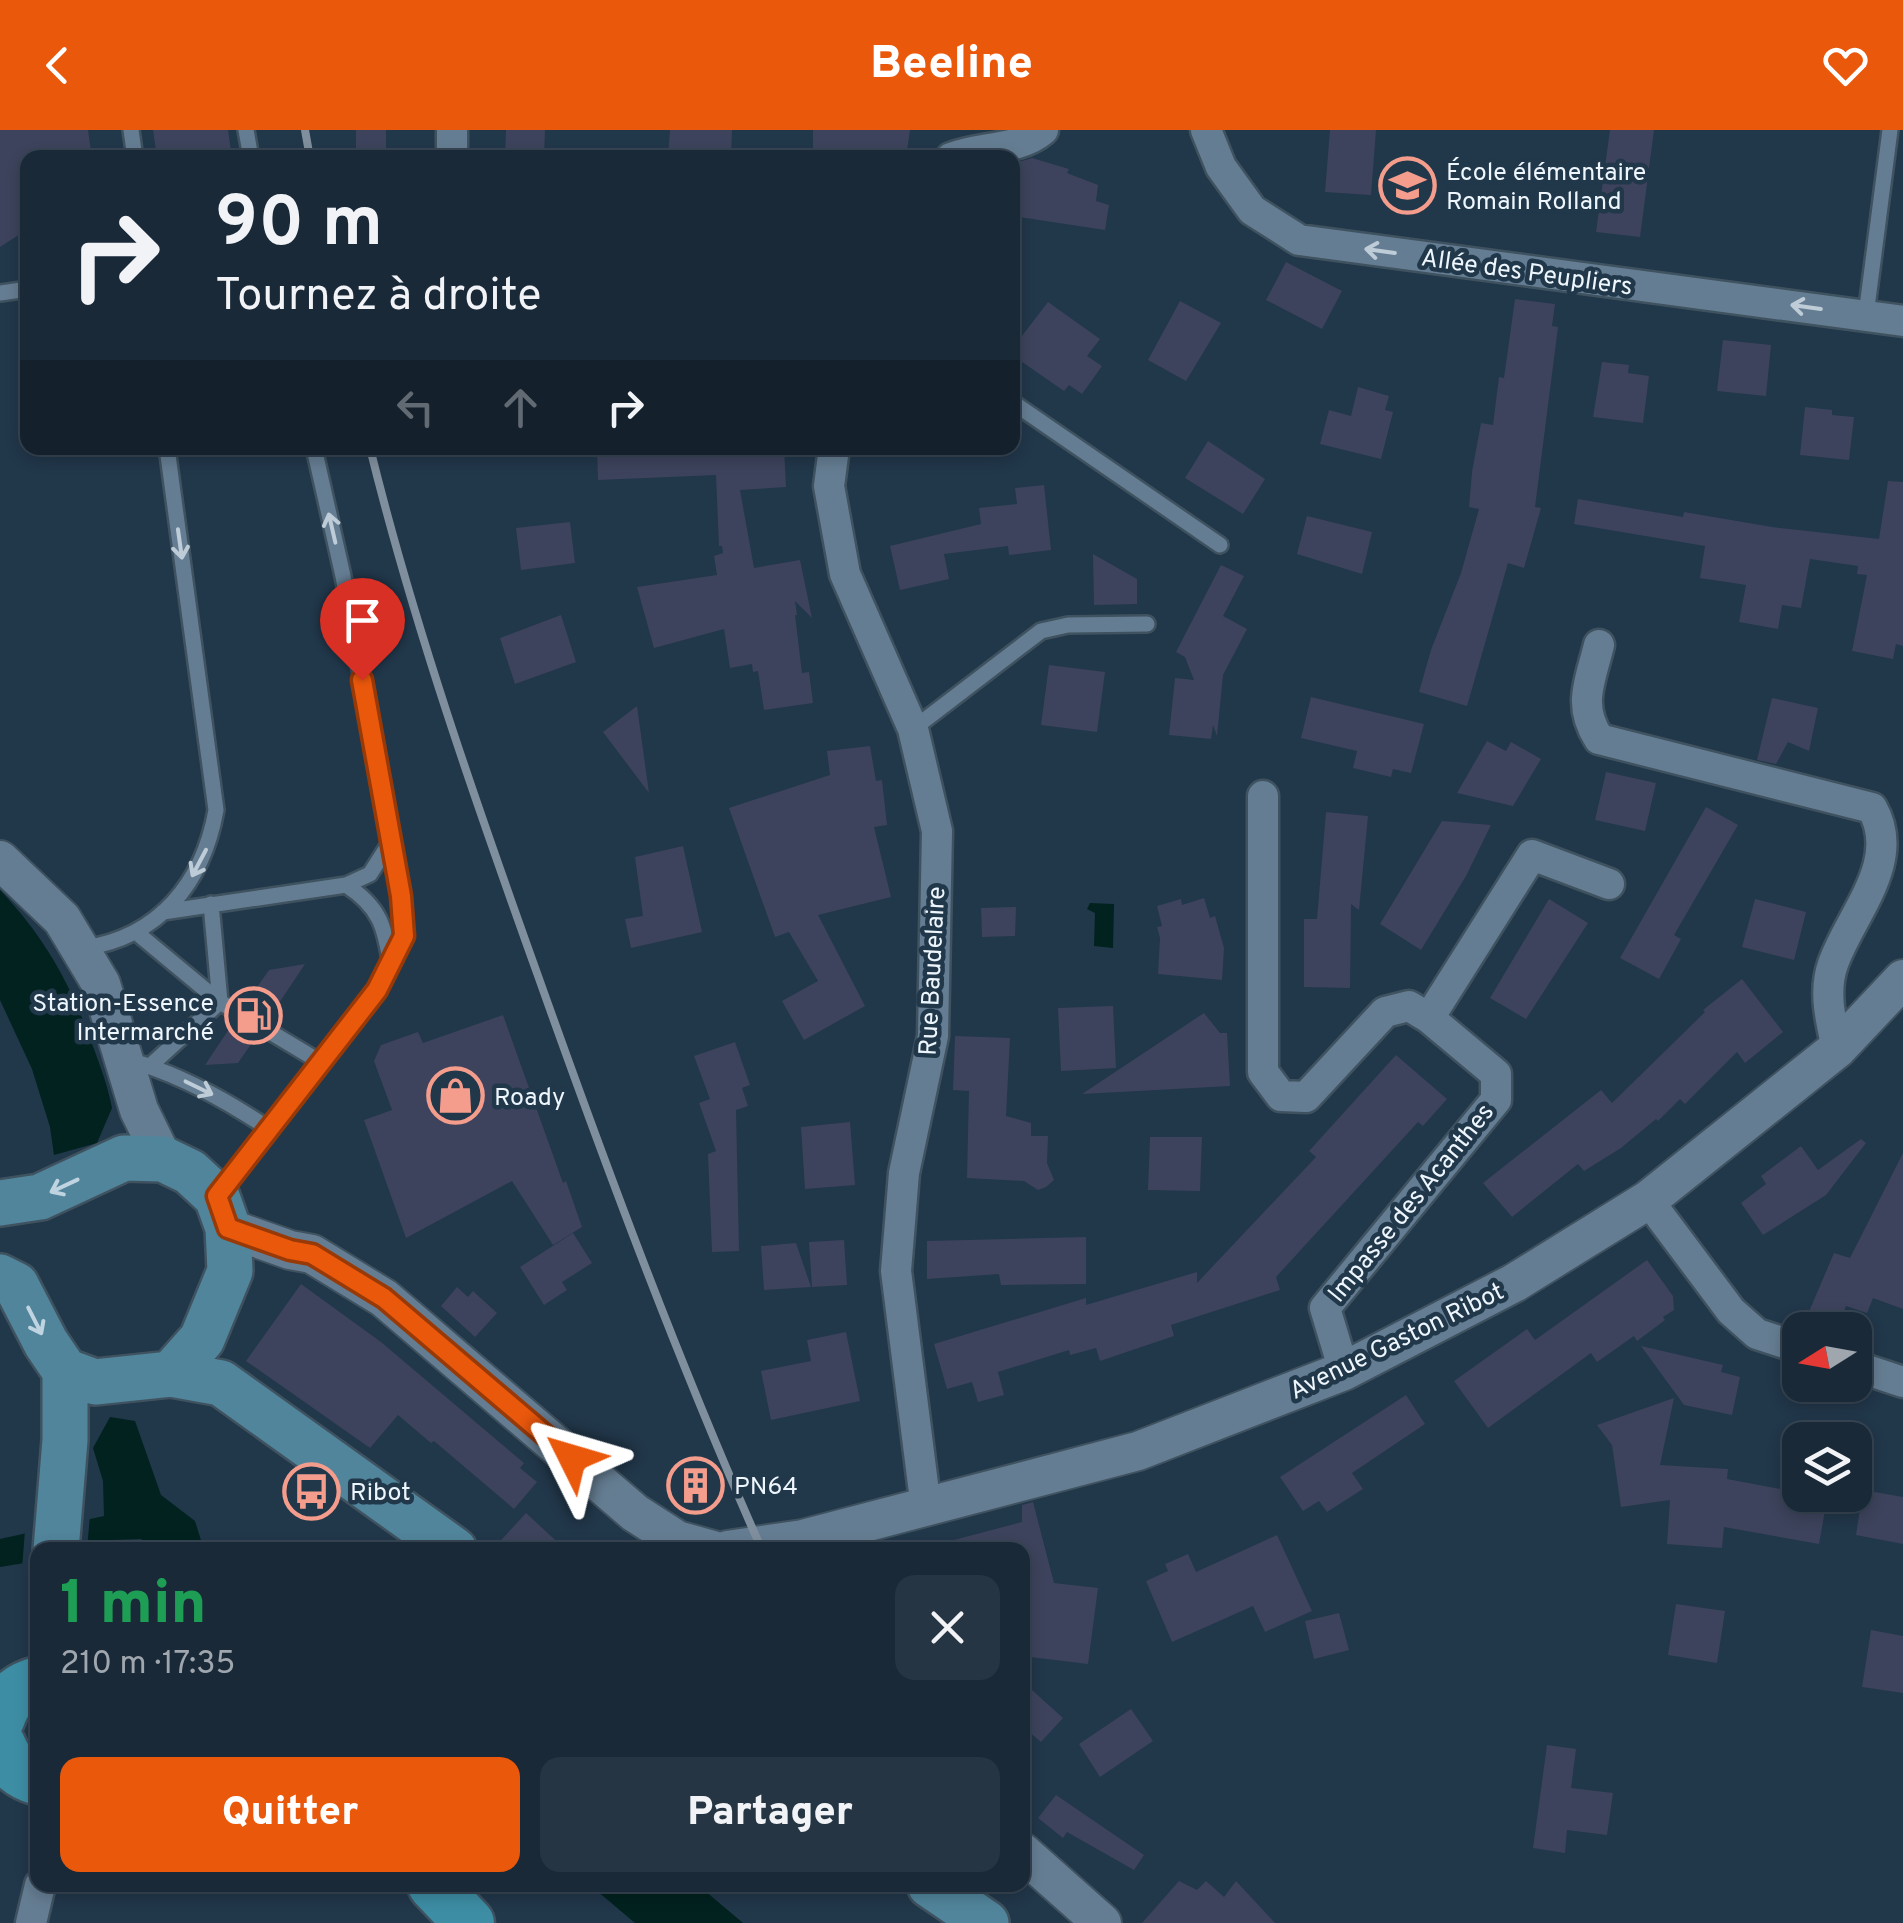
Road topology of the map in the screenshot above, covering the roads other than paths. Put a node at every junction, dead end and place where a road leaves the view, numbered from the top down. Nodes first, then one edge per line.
1 (1042, 130) edge
2 (1206, 130) edge
3 (1890, 130) edge
4 (989, 150) edge
5 (1866, 315) junction
6 (1903, 321) edge
7 (1020, 408) edge
8 (168, 455) edge
9 (316, 455) edge
10 (833, 455) edge
11 (1220, 546) dead end
12 (1147, 624) dead end
13 (1599, 645) dead end
14 (913, 730) junction
15 (1263, 796) dead end
16 (391, 841) junction
17 (0, 860) edge
18 (1610, 884) dead end
19 (346, 885) junction
20 (211, 904) junction
21 (163, 912) junction
22 (137, 933) junction
23 (80, 948) junction
24 (391, 966) junction
25 (1903, 978) edge
26 (220, 1002) junction
27 (1430, 1018) junction
28 (1837, 1048) junction
29 (137, 1062) junction
30 (322, 1063) junction
31 (269, 1129) junction
32 (144, 1159) junction
33 (1648, 1200) junction
34 (0, 1203) edge
35 (225, 1232) junction
36 (0, 1276) edge
37 (202, 1340) junction
38 (1782, 1342) edge
39 (1344, 1370) junction
40 (1872, 1372) edge
41 (172, 1374) junction
42 (80, 1376) junction
43 (1903, 1382) edge
44 (221, 1383) junction
45 (926, 1508) junction
46 (878, 1535) edge
47 (57, 1542) edge
48 (443, 1542) edge
49 (684, 1542) edge
50 (823, 1542) edge
51 (8, 1711) edge
52 (30, 1778) edge
53 (1030, 1859) edge
54 (38, 1892) edge
55 (439, 1892) edge
56 (479, 1892) edge
57 (940, 1892) edge
58 (31, 1923) edge
59 (469, 1923) edge
60 (508, 1923) edge
61 (986, 1923) edge
62 (1102, 1923) edge

1 - 4 street
5 -> 2 street, Allée des Peupliers
3 - 5 lane
5 - 6 street, Allée des Peupliers
7 - 11 lane
8 -> 21 lane
16 -> 9 lane
10 - 14 street, Rue Baudelaire
12 - 14 lane
13 - 28 street
14 - 45 street, Rue Baudelaire
15 - 27 street
16 - 19 lane
16 - 24 lane
17 - 23 street
18 - 27 street
19 - 20 lane
19 - 24 lane
20 - 21 lane
20 - 26 lane
21 - 22 lane
22 - 23 lane
22 - 26 lane
23 - 29 street
24 - 30 lane
25 - 28 street, Avenue Gaston Ribot
26 - 29 lane
26 - 30 lane
27 - 39 street, Impasse des Acanthes
28 - 33 street, Avenue Gaston Ribot
29 -> 31 lane
29 - 32 street
30 - 31 lane
31 - 35 lane
32 -> 34 main road
32 - 35 main road
33 - 38 street
33 - 39 street, Avenue Gaston Ribot
35 - 37 main road
35 - 49 street
36 -> 42 main road
37 - 41 main road
37 - 44 main road
39 - 45 street, Avenue Gaston Ribot
40 - 43 street
41 - 42 main road
41 - 44 main road
42 - 47 main road
44 - 48 main road
45 - 46 street, Avenue Gaston Ribot
46 - 50 street, Avenue Gaston Ribot
51 - 52 main road
53 - 62 street
54 - 58 street
55 - 59 main road
56 - 60 main road
57 - 61 main road

